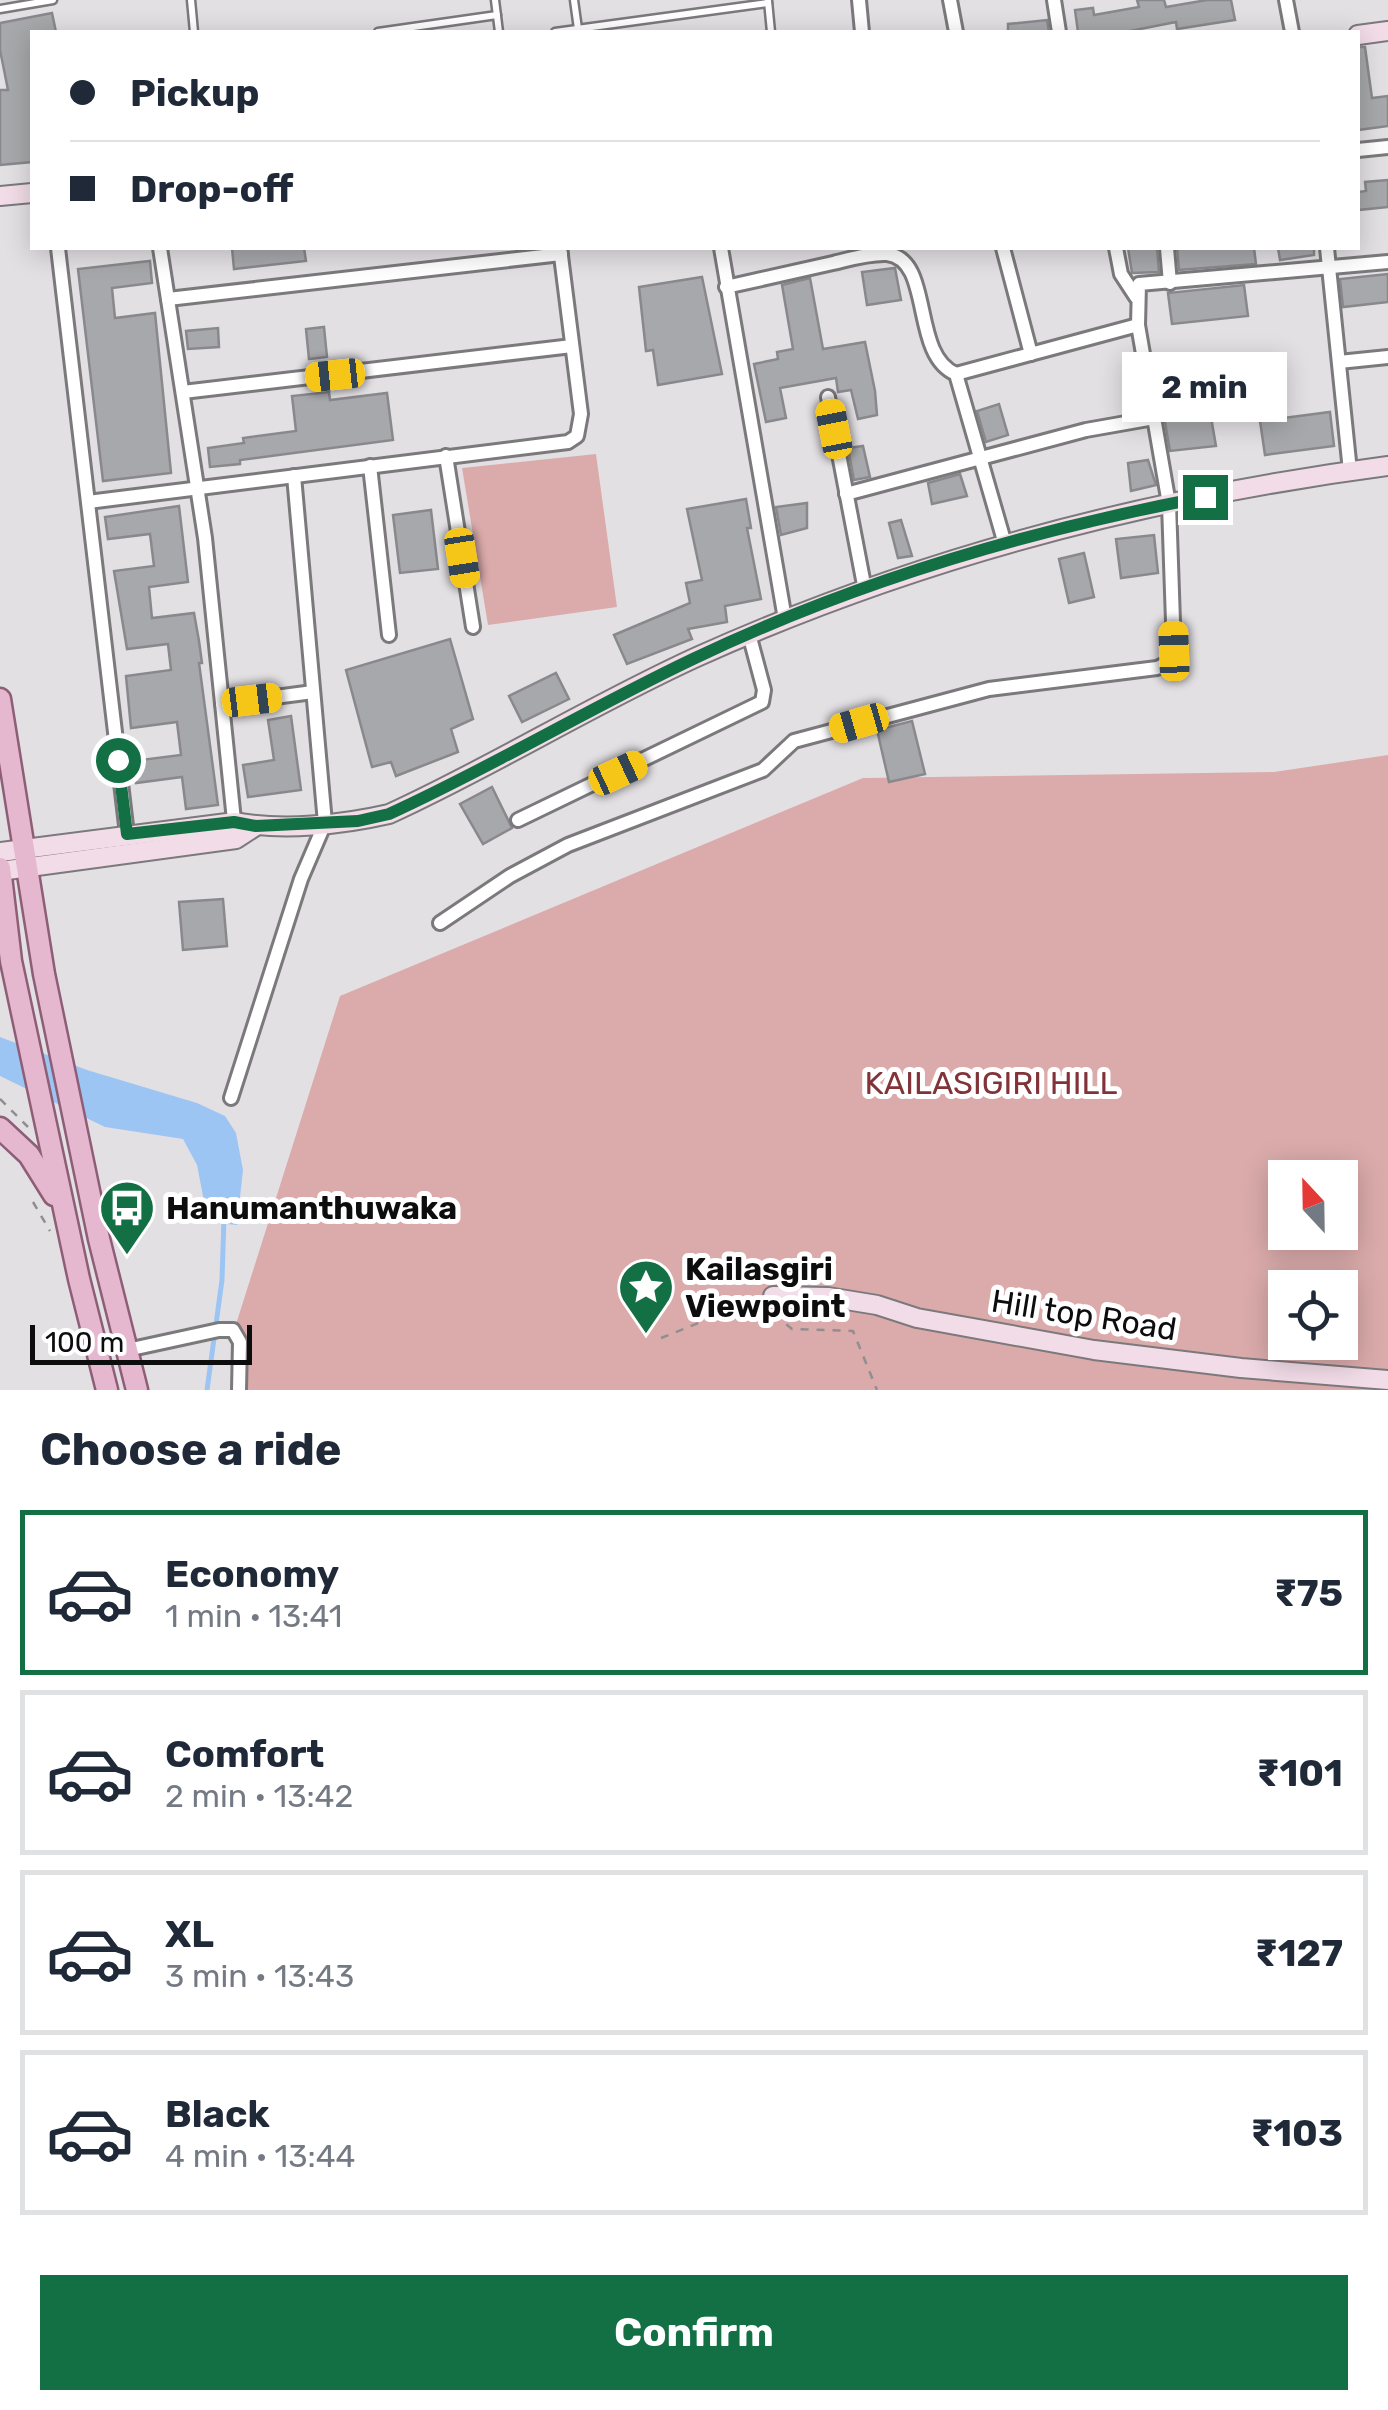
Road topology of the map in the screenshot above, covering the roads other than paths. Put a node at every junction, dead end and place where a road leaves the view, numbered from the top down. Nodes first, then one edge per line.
1 (53, 0) edge
2 (191, 0) edge
3 (494, 0) edge
4 (574, 0) edge
5 (858, 0) edge
6 (950, 0) edge
7 (1054, 0) edge
8 (1286, 0) edge
9 (768, 2) edge
10 (0, 9) edge
11 (497, 15) junction
12 (578, 29) junction
13 (194, 30) edge
14 (392, 30) edge
15 (500, 30) edge
16 (570, 30) edge
17 (771, 30) edge
18 (862, 30) edge
19 (956, 30) edge
20 (1059, 30) edge
21 (1292, 30) edge
22 (1388, 32) edge
23 (1360, 35) edge
24 (1388, 147) edge
25 (1360, 150) edge
26 (30, 193) edge
27 (0, 196) edge
28 (58, 250) edge
29 (160, 250) edge
30 (720, 250) edge
31 (1004, 250) edge
32 (1116, 250) edge
33 (1167, 250) edge
34 (1328, 250) edge
35 (561, 251) edge
36 (1388, 262) edge
37 (1330, 268) junction
38 (1170, 283) junction
39 (726, 286) junction
40 (1136, 297) junction
41 (168, 300) junction
42 (1138, 325) junction
43 (572, 346) junction
44 (1032, 354) junction
45 (1388, 358) edge
46 (1339, 362) junction
47 (956, 374) junction
48 (1148, 379) junction
49 (183, 392) junction
50 (828, 397) dead end
51 (1247, 397) dead end
52 (1154, 418) junction
53 (446, 456) junction
54 (981, 460) junction
55 (370, 466) junction
56 (1388, 466) edge
57 (1350, 470) junction
58 (294, 476) junction
59 (198, 489) junction
60 (846, 494) junction
61 (88, 502) junction
62 (1169, 504) junction
63 (1005, 544) junction
64 (865, 590) junction
65 (785, 619) junction
66 (473, 627) dead end
67 (749, 634) junction
68 (389, 635) dead end
69 (313, 692) junction
70 (0, 700) edge
71 (222, 704) junction
72 (518, 820) dead end
73 (325, 823) junction
74 (235, 831) junction
75 (127, 834) junction
76 (0, 852) edge
77 (24, 858) junction
78 (0, 869) edge
79 (440, 923) dead end
80 (35, 926) junction
81 (3, 927) edge
82 (231, 1098) dead end
83 (0, 1128) edge
84 (67, 1224) junction
85 (773, 1296) road end
86 (126, 1350) junction
87 (1388, 1380) edge
88 (107, 1390) edge
89 (138, 1390) edge
90 (240, 1390) edge

1 - 10 lane
2 - 13 lane
3 - 11 lane
4 - 12 lane
5 - 18 street
6 - 19 street
7 - 20 street
8 - 21 street
9 - 12 lane
9 - 17 lane
11 - 14 lane
11 - 15 lane
12 - 16 lane
22 - 23 street
24 - 25 street
26 - 27 street
28 - 61 street
29 - 41 street
30 - 39 street
31 - 44 street
32 - 40 street
33 - 38 street
34 - 37 street
35 - 41 street
35 - 43 street
36 - 37 street
37 - 38 street
37 - 46 street
38 - 40 street
39 - 47 street
39 - 65 street
40 - 42 street
41 - 49 street
42 - 44 street
42 - 48 street
43 - 49 street
43 - 53 street
44 - 47 street
45 - 46 street
46 - 57 street
47 - 54 street
48 - 51 street
48 - 52 street
49 - 59 street
50 - 60 street
52 - 54 street
52 - 62 street
53 - 55 street
53 - 66 street
54 - 60 street
54 - 63 street
55 - 58 street
55 - 68 street
56 - 57 street
57 - 62 street
58 - 59 street
58 - 69 street
59 - 61 street
59 - 71 street
60 - 64 street
61 - 75 street
62 - 63 street
62 - 79 street
63 - 64 street
64 - 65 street
65 - 67 street
67 - 72 street
67 - 73 street
69 - 71 street
69 - 73 street
70 - 77 main road
71 - 74 street
73 - 74 street
73 - 82 street
74 - 75 street
74 - 77 street
75 - 77 street
76 - 77 street
77 - 78 street
77 - 80 main road
78 - 81 main road
80 - 81 main road
80 - 86 main road
81 - 84 main road
83 - 84 main road
84 - 88 main road
85 - 87 street, Hill top Road
86 - 89 main road
86 - 90 street

